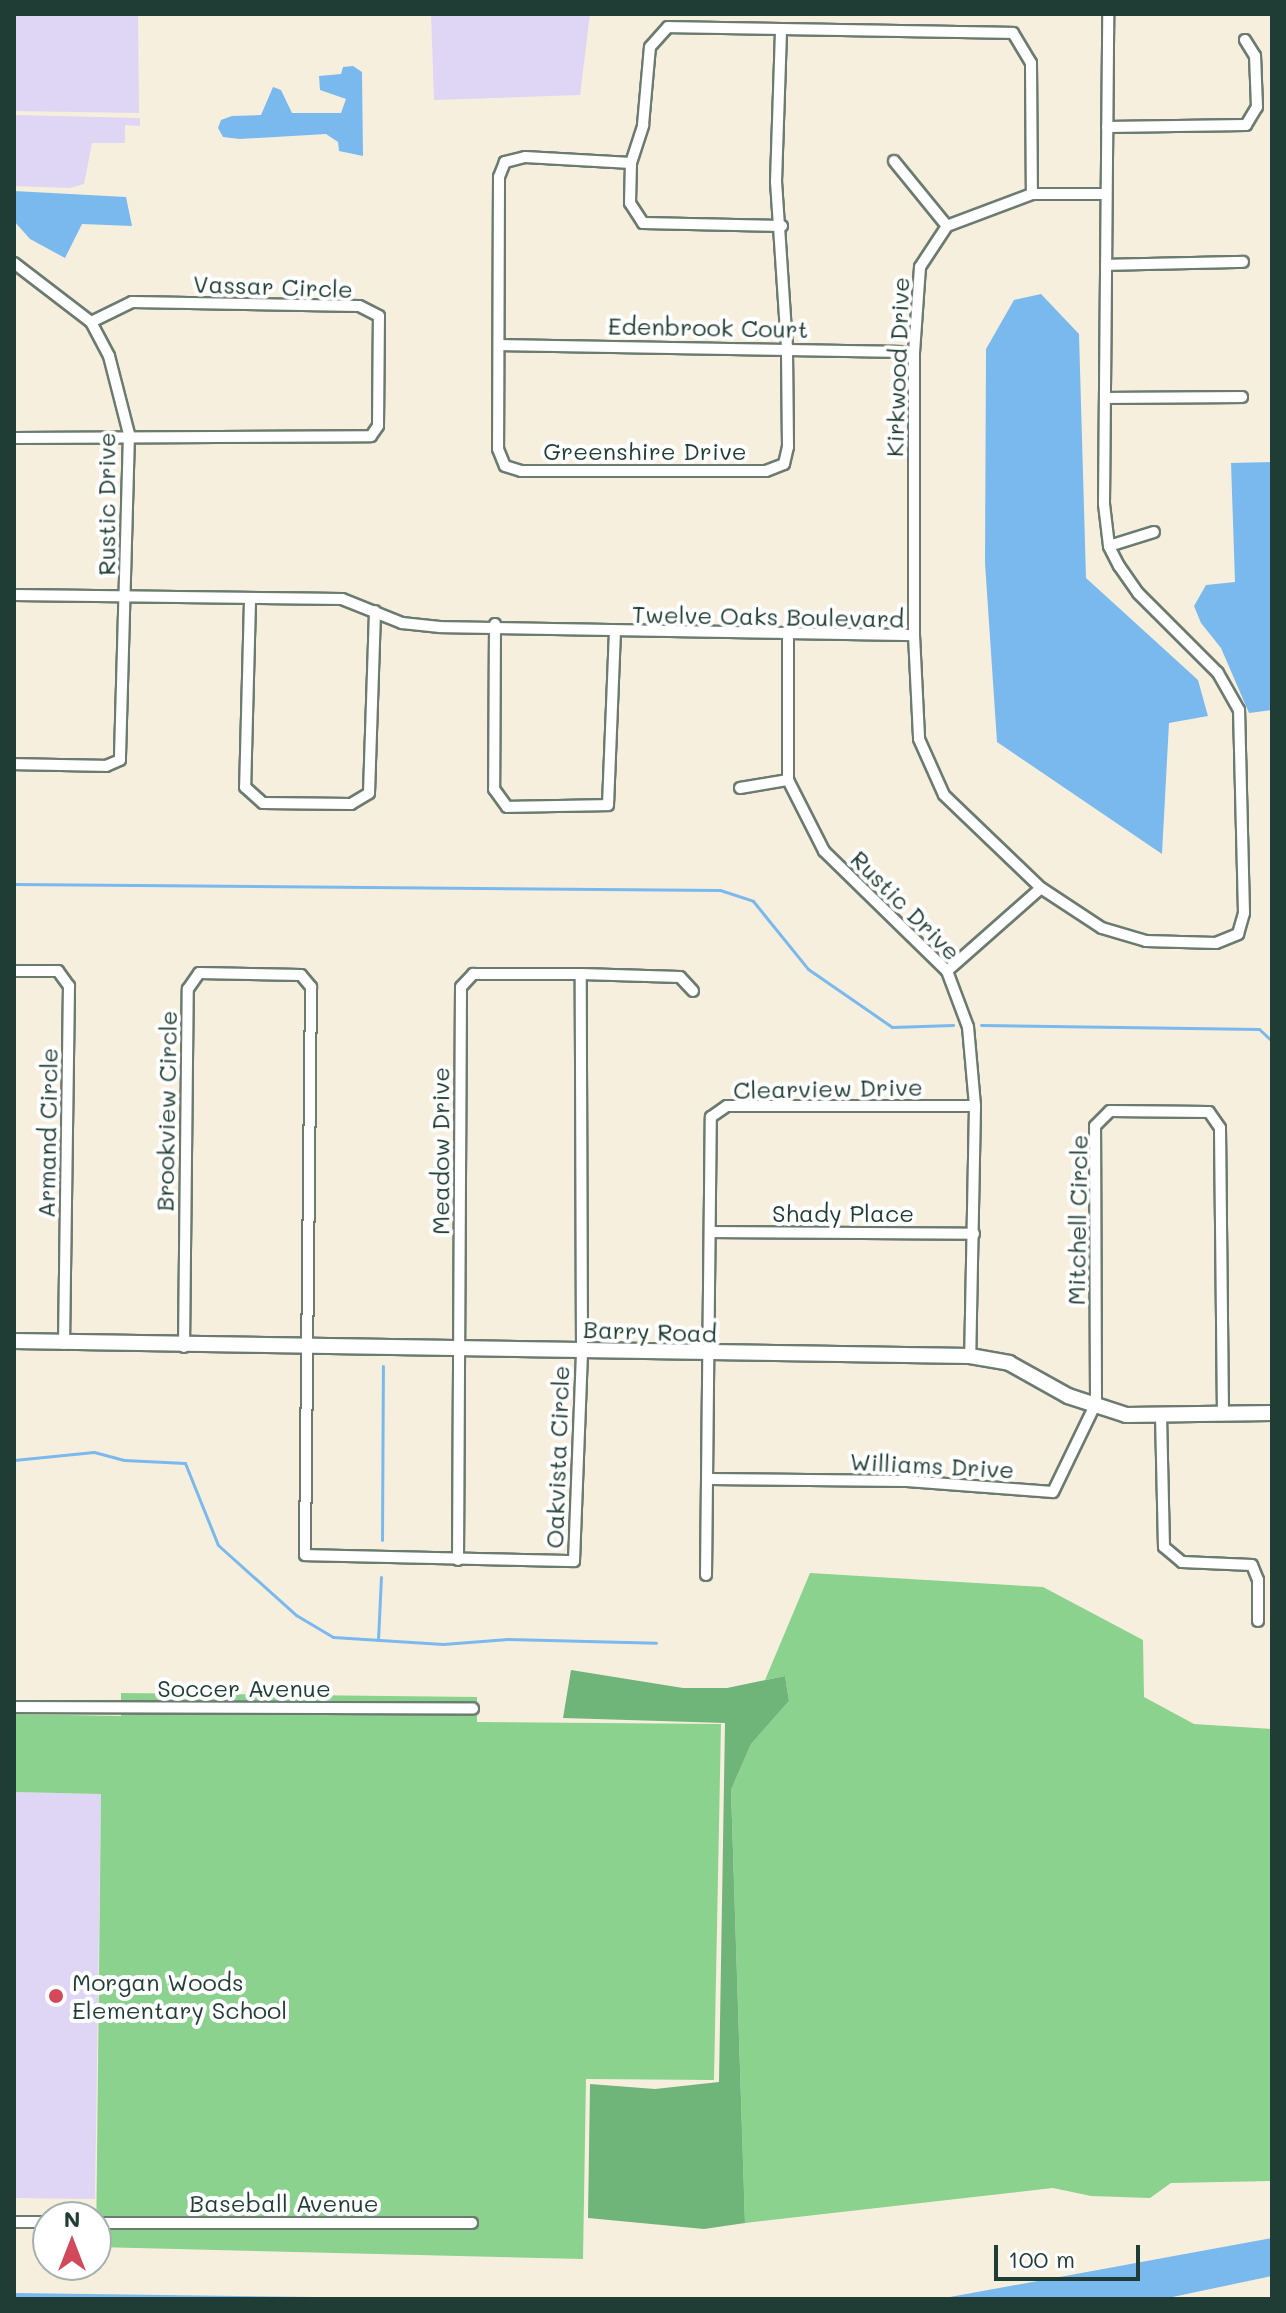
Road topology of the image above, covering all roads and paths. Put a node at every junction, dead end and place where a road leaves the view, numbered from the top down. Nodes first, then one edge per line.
1 (1108, 14) edge
2 (781, 32) junction
3 (1245, 40) dead end
4 (1107, 127) junction
5 (894, 161) dead end
6 (631, 163) junction
7 (1032, 194) junction
8 (1106, 194) junction
9 (782, 226) junction
10 (947, 226) junction
11 (1243, 262) dead end
12 (14, 263) edge
13 (1106, 265) junction
14 (91, 322) junction
15 (501, 345) junction
16 (787, 347) junction
17 (914, 352) junction
18 (1242, 397) dead end
19 (1105, 398) junction
20 (129, 434) junction
21 (14, 438) edge
22 (1154, 532) dead end
23 (1109, 546) junction
24 (14, 595) edge
25 (125, 599) junction
26 (250, 601) junction
27 (375, 611) junction
28 (495, 624) junction
29 (615, 632) junction
30 (914, 635) junction
31 (788, 636) junction
32 (14, 764) edge
33 (788, 780) junction
34 (740, 788) dead end
35 (1041, 888) junction
36 (14, 971) edge
37 (947, 971) junction
38 (581, 974) junction
39 (693, 991) dead end
40 (975, 1106) junction
41 (712, 1232) junction
42 (974, 1234) junction
43 (14, 1341) edge
44 (64, 1344) junction
45 (308, 1346) junction
46 (184, 1347) junction
47 (458, 1348) junction
48 (582, 1350) junction
49 (709, 1356) junction
50 (970, 1356) junction
51 (1096, 1403) junction
52 (1272, 1413) edge
53 (1223, 1414) junction
54 (1161, 1415) junction
55 (710, 1479) junction
56 (458, 1560) junction
57 (706, 1575) dead end
58 (1258, 1621) dead end
59 (14, 1707) edge
60 (473, 1709) dead end
61 (112, 2223) edge
62 (472, 2223) dead end

1 - 4 street
2 - 6 street
2 - 7 street
2 - 9 street, Greenshire Drive
3 - 4 street
4 - 8 street
5 - 10 street
6 - 9 street
6 - 15 street, Greenshire Drive
7 - 8 street
7 - 10 street
8 - 13 street
9 - 16 street, Greenshire Drive
10 - 17 street, Kirkwood Drive
11 - 13 street
12 - 14 street, Rustic Drive
13 - 19 street
14 - 20 street, Rustic Drive
14 - 20 street, Vassar Circle
15 - 16 street, Edenbrook Court
15 - 16 street, Greenshire Drive
16 - 17 street, Edenbrook Court
17 - 30 street, Kirkwood Drive
18 - 19 street
19 - 23 street
20 - 21 street
20 - 25 street, Rustic Drive
22 - 23 street
23 - 35 street, Twelve Oaks Boulevard
24 - 25 street, Twelve Oaks Boulevard
25 - 26 street, Twelve Oaks Boulevard
25 - 32 street, Rustic Drive
26 - 27 street, Twelve Oaks Boulevard
26 - 27 street
27 - 28 street, Twelve Oaks Boulevard
28 - 29 street, Twelve Oaks Boulevard
28 - 29 street
29 - 31 street, Twelve Oaks Boulevard
30 - 31 street, Twelve Oaks Boulevard
30 - 35 street, Twelve Oaks Boulevard
31 - 33 street, Rustic Drive
33 - 34 street
33 - 37 street, Rustic Drive
35 - 37 street
36 - 44 street, Armand Circle
37 - 40 street, Rustic Drive
38 - 39 street, Meadow Drive
38 - 47 street, Meadow Drive
38 - 48 street, Oakvista Circle
40 - 41 street, Clearview Drive
40 - 42 street, Rustic Drive
41 - 42 street, Shady Place
41 - 49 street, Clearview Drive
42 - 50 street, Rustic Drive
43 - 44 street, Barry Road
44 - 46 street, Barry Road
45 - 46 street, Barry Road
45 - 46 street, Brookview Circle
45 - 47 street, Barry Road
45 - 56 street, Oakvista Circle
47 - 48 street, Barry Road
47 - 56 street, Meadow Drive
48 - 49 street, Barry Road
48 - 56 street, Oakvista Circle
49 - 50 street, Barry Road
49 - 55 street, Clearview Drive
50 - 51 street, Barry Road
51 - 53 street, Mitchell Circle
51 - 54 street, Barry Road
51 - 55 street, Williams Drive
52 - 53 street, Barry Road
53 - 54 street, Barry Road
54 - 58 street
55 - 57 street, Clearview Drive
59 - 60 street, Soccer Avenue
61 - 62 street, Baseball Avenue

